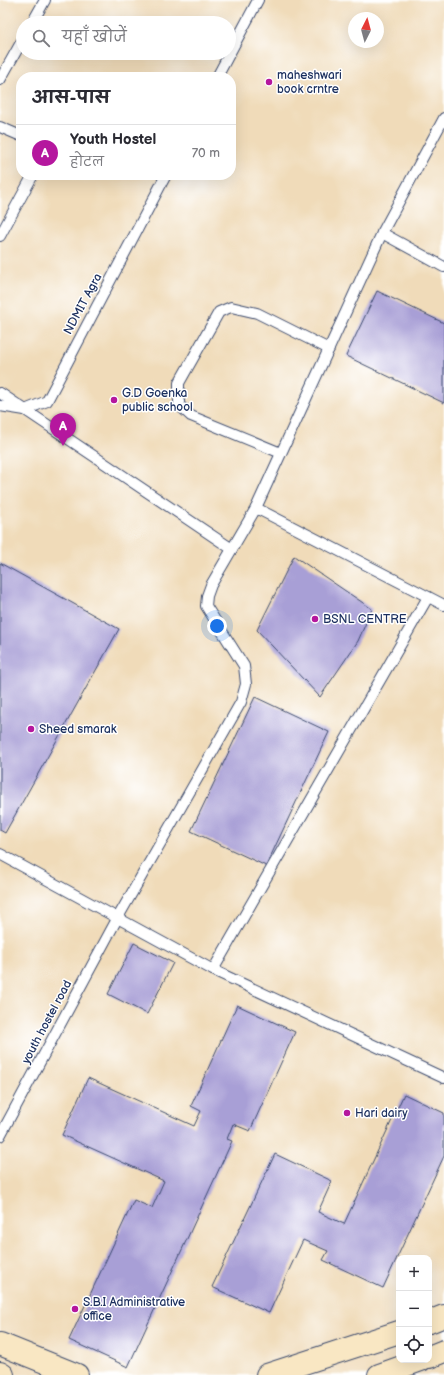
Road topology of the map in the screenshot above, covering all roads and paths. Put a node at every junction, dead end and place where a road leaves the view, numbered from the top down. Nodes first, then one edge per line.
1 (45, 0) edge
2 (258, 0) edge
3 (36, 16) edge
4 (236, 41) edge
5 (16, 50) edge
6 (226, 60) edge
7 (220, 72) edge
8 (1, 74) edge
9 (444, 118) edge
10 (0, 127) edge
11 (16, 134) edge
12 (30, 180) edge
13 (163, 180) edge
14 (382, 234) junction
15 (0, 236) edge
16 (444, 267) edge
17 (329, 349) junction
18 (0, 393) edge
19 (0, 406) edge
20 (25, 410) junction
21 (281, 453) junction
22 (256, 508) junction
23 (232, 549) junction
24 (428, 597) junction
25 (444, 604) edge
26 (0, 854) edge
27 (117, 919) junction
28 (213, 970) junction
29 (444, 1078) edge
30 (0, 1136) edge
31 (444, 1316) edge
32 (432, 1321) edge
33 (396, 1333) edge
34 (0, 1344) edge
35 (444, 1351) edge
36 (432, 1356) edge
37 (413, 1363) edge
38 (0, 1373) edge
39 (3, 1375) edge
40 (77, 1375) edge
41 (268, 1375) edge
42 (379, 1375) edge

1 - 3 lane
2 - 4 lane
5 - 8 lane
6 - 7 lane
9 - 14 lane, youth hostel road
10 - 11 lane
12 - 15 lane
13 - 20 lane, NDMIT Agra
14 - 16 lane
14 - 17 lane, youth hostel road
17 - 21 lane, youth hostel road
17 - 21 lane
18 - 20 lane
19 - 20 lane
20 - 23 lane
21 - 22 lane, youth hostel road
22 - 23 lane, youth hostel road
22 - 24 lane
23 - 27 lane, youth hostel road
24 - 25 lane
24 - 28 lane
26 - 27 lane
27 - 28 lane
27 - 30 lane, youth hostel road
28 - 29 lane
31 - 32 main road
33 - 41 main road
34 - 40 main road
35 - 36 main road
37 - 42 main road
38 - 39 main road

